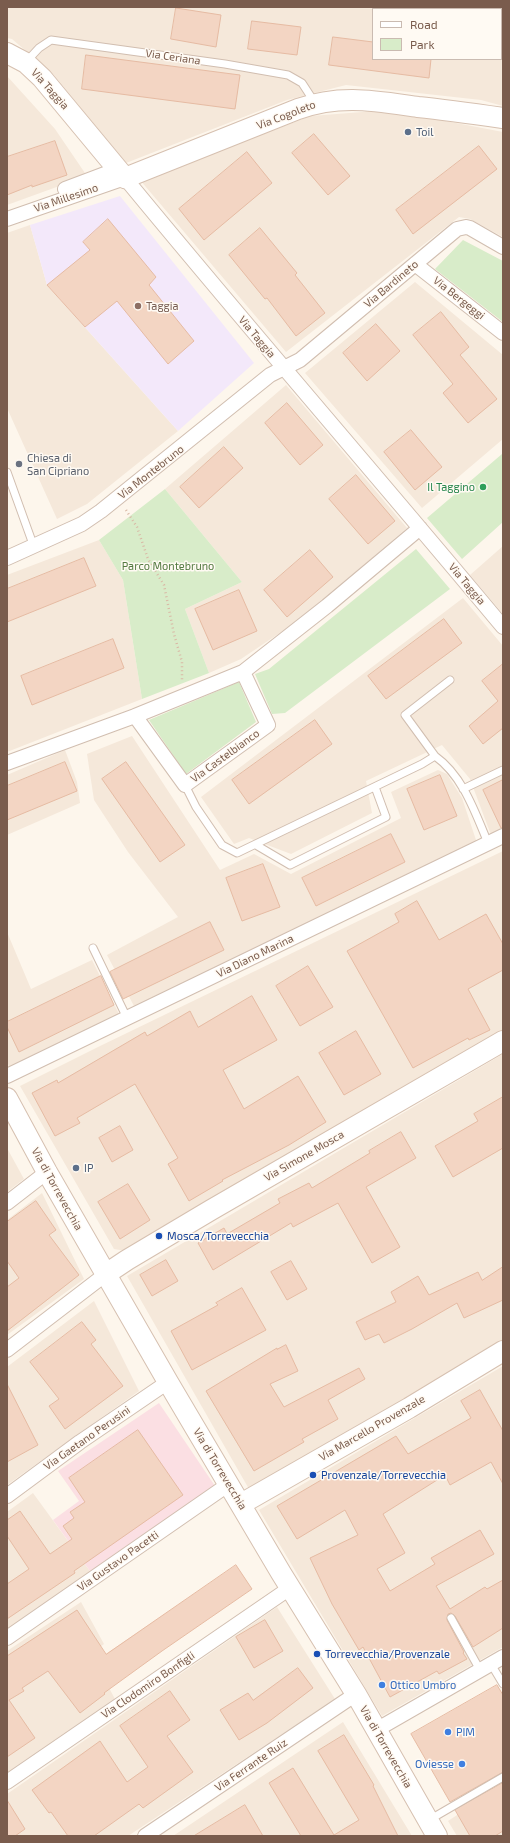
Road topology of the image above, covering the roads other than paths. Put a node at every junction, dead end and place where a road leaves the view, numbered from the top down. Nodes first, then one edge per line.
1 (7, 53) edge
2 (26, 62) junction
3 (315, 103) junction
4 (503, 118) edge
5 (121, 174) junction
6 (7, 211) edge
7 (7, 218) edge
8 (503, 247) edge
9 (416, 264) junction
10 (503, 333) edge
11 (283, 368) junction
12 (7, 472) edge
13 (420, 528) junction
14 (34, 547) junction
15 (7, 558) edge
16 (503, 627) edge
17 (243, 672) junction
18 (450, 680) dead end
19 (135, 716) junction
20 (435, 756) junction
21 (7, 763) edge
22 (503, 770) edge
23 (185, 785) junction
24 (375, 787) junction
25 (463, 789) junction
26 (503, 836) edge
27 (488, 843) junction
28 (256, 845) junction
29 (93, 948) dead end
30 (127, 1018) junction
31 (503, 1041) edge
32 (7, 1076) edge
33 (7, 1098) edge
34 (47, 1172) junction
35 (7, 1203) edge
36 (106, 1274) junction
37 (7, 1350) edge
38 (503, 1351) edge
39 (168, 1382) junction
40 (229, 1484) junction
41 (7, 1496) edge
42 (241, 1504) junction
43 (290, 1588) junction
44 (451, 1618) dead end
45 (7, 1638) edge
46 (491, 1664) edge
47 (503, 1684) edge
48 (356, 1694) junction
49 (376, 1730) junction
50 (503, 1777) edge
51 (7, 1782) edge
52 (433, 1828) edge
53 (145, 1836) edge

1 - 2 street, Via Taggia
2 - 3 lane, Via Ceriana
2 - 5 street, Via Taggia
3 - 4 street, Via Cogoleto
3 - 5 street, Via Cogoleto
5 - 6 street, Via Millesimo
5 - 7 street, Via Millesimo
5 - 11 street, Via Taggia
8 - 9 street, Via Bardineto
9 - 10 street, Via Bergeggi
9 - 11 street, Via Bardineto
11 - 13 street, Via Taggia
11 - 14 street, Via Montebruno
12 - 14 lane
13 - 16 street, Via Taggia
13 - 17 street
14 - 15 street, Via Montebruno
17 - 19 street
17 - 23 street, Via Castelbianco
18 - 20 lane
19 - 21 street
19 - 23 street, Via Castelbianco
20 - 24 lane
20 - 25 lane
22 - 25 lane
23 - 28 lane
24 - 28 lane
24 - 28 lane
25 - 27 lane
26 - 27 street, Via Diano Marina
27 - 30 street, Via Diano Marina
29 - 30 lane
30 - 32 street, Via Diano Marina
31 - 36 street, Via Simone Mosca
33 - 34 street, Via di Torrevecchia
34 - 35 street
34 - 36 street, Via di Torrevecchia
36 - 37 street
36 - 39 street, Via di Torrevecchia
38 - 42 street, Via Marcello Provenzale
39 - 40 street, Via di Torrevecchia
39 - 41 street, Via Gaetano Perusini
40 - 42 street, Via di Torrevecchia
40 - 45 street, Via Gustavo Pacetti
42 - 43 street, Via di Torrevecchia
43 - 48 street, Via di Torrevecchia
43 - 51 street, Via Clodomiro Bonfigli
44 - 46 lane
46 - 47 lane
46 - 49 street
48 - 49 street, Via di Torrevecchia
48 - 53 street, Via Ferrante Ruiz
49 - 52 street, Via di Torrevecchia
50 - 52 lane

